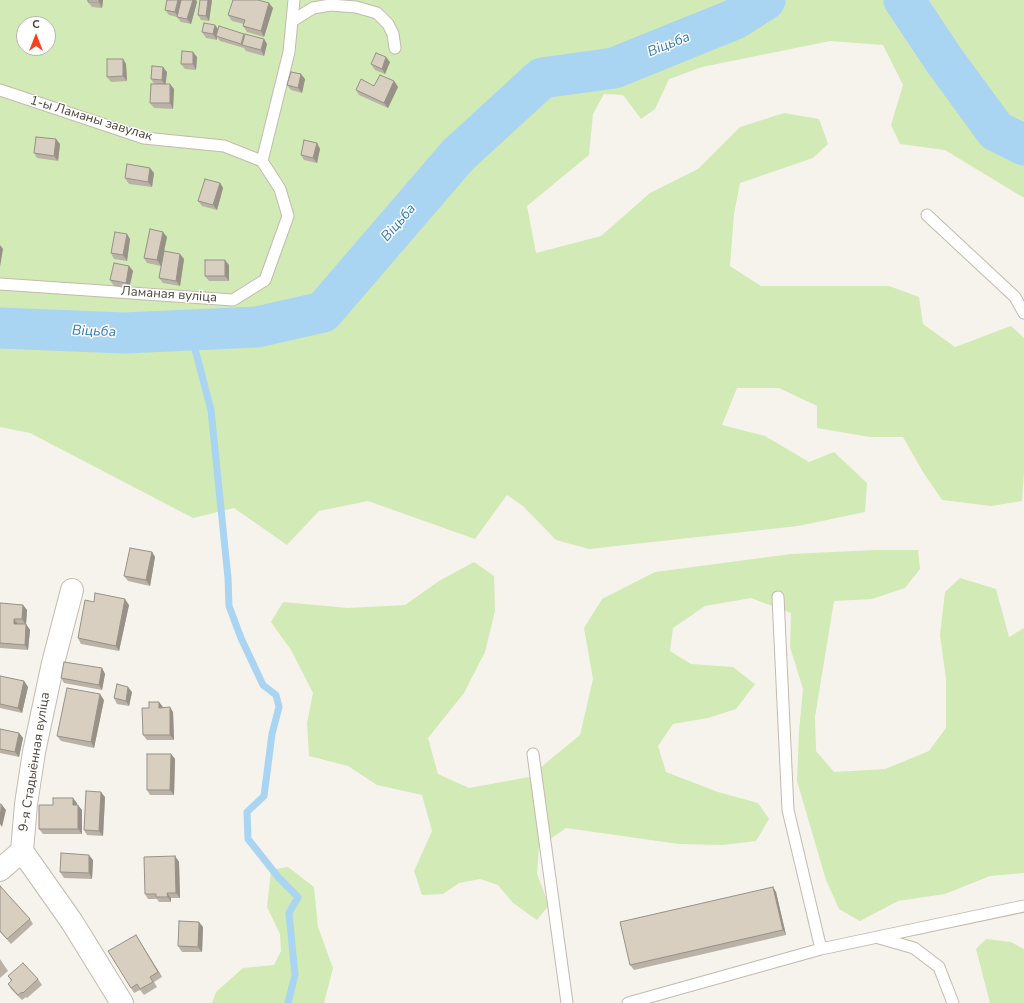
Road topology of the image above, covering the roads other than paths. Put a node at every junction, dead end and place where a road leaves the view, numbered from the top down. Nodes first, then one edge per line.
1 (294, 0) edge
2 (292, 21) junction
3 (395, 48) dead end
4 (0, 90) edge
5 (262, 162) junction
6 (927, 215) dead end
7 (0, 284) edge
8 (1024, 313) edge
9 (72, 590) dead end
10 (778, 597) dead end
11 (533, 754) dead end
12 (22, 851) junction
13 (0, 870) edge
14 (1024, 906) edge
15 (877, 937) junction
16 (821, 949) junction
17 (116, 1001) edge
18 (567, 1003) edge
19 (628, 1003) edge
20 (953, 1003) edge

1 - 2 lane
2 - 3 lane
2 - 5 lane
4 - 5 lane, 1-ы Ламаны завулак
5 - 7 lane, Ламаная вуліца
6 - 8 lane
9 - 12 street, 9-я Стадыённая вуліца
10 - 16 lane
11 - 18 lane
12 - 13 street
12 - 17 street, 9-я Стадыённая вуліца
14 - 15 lane
15 - 16 lane
15 - 20 lane
16 - 19 lane

